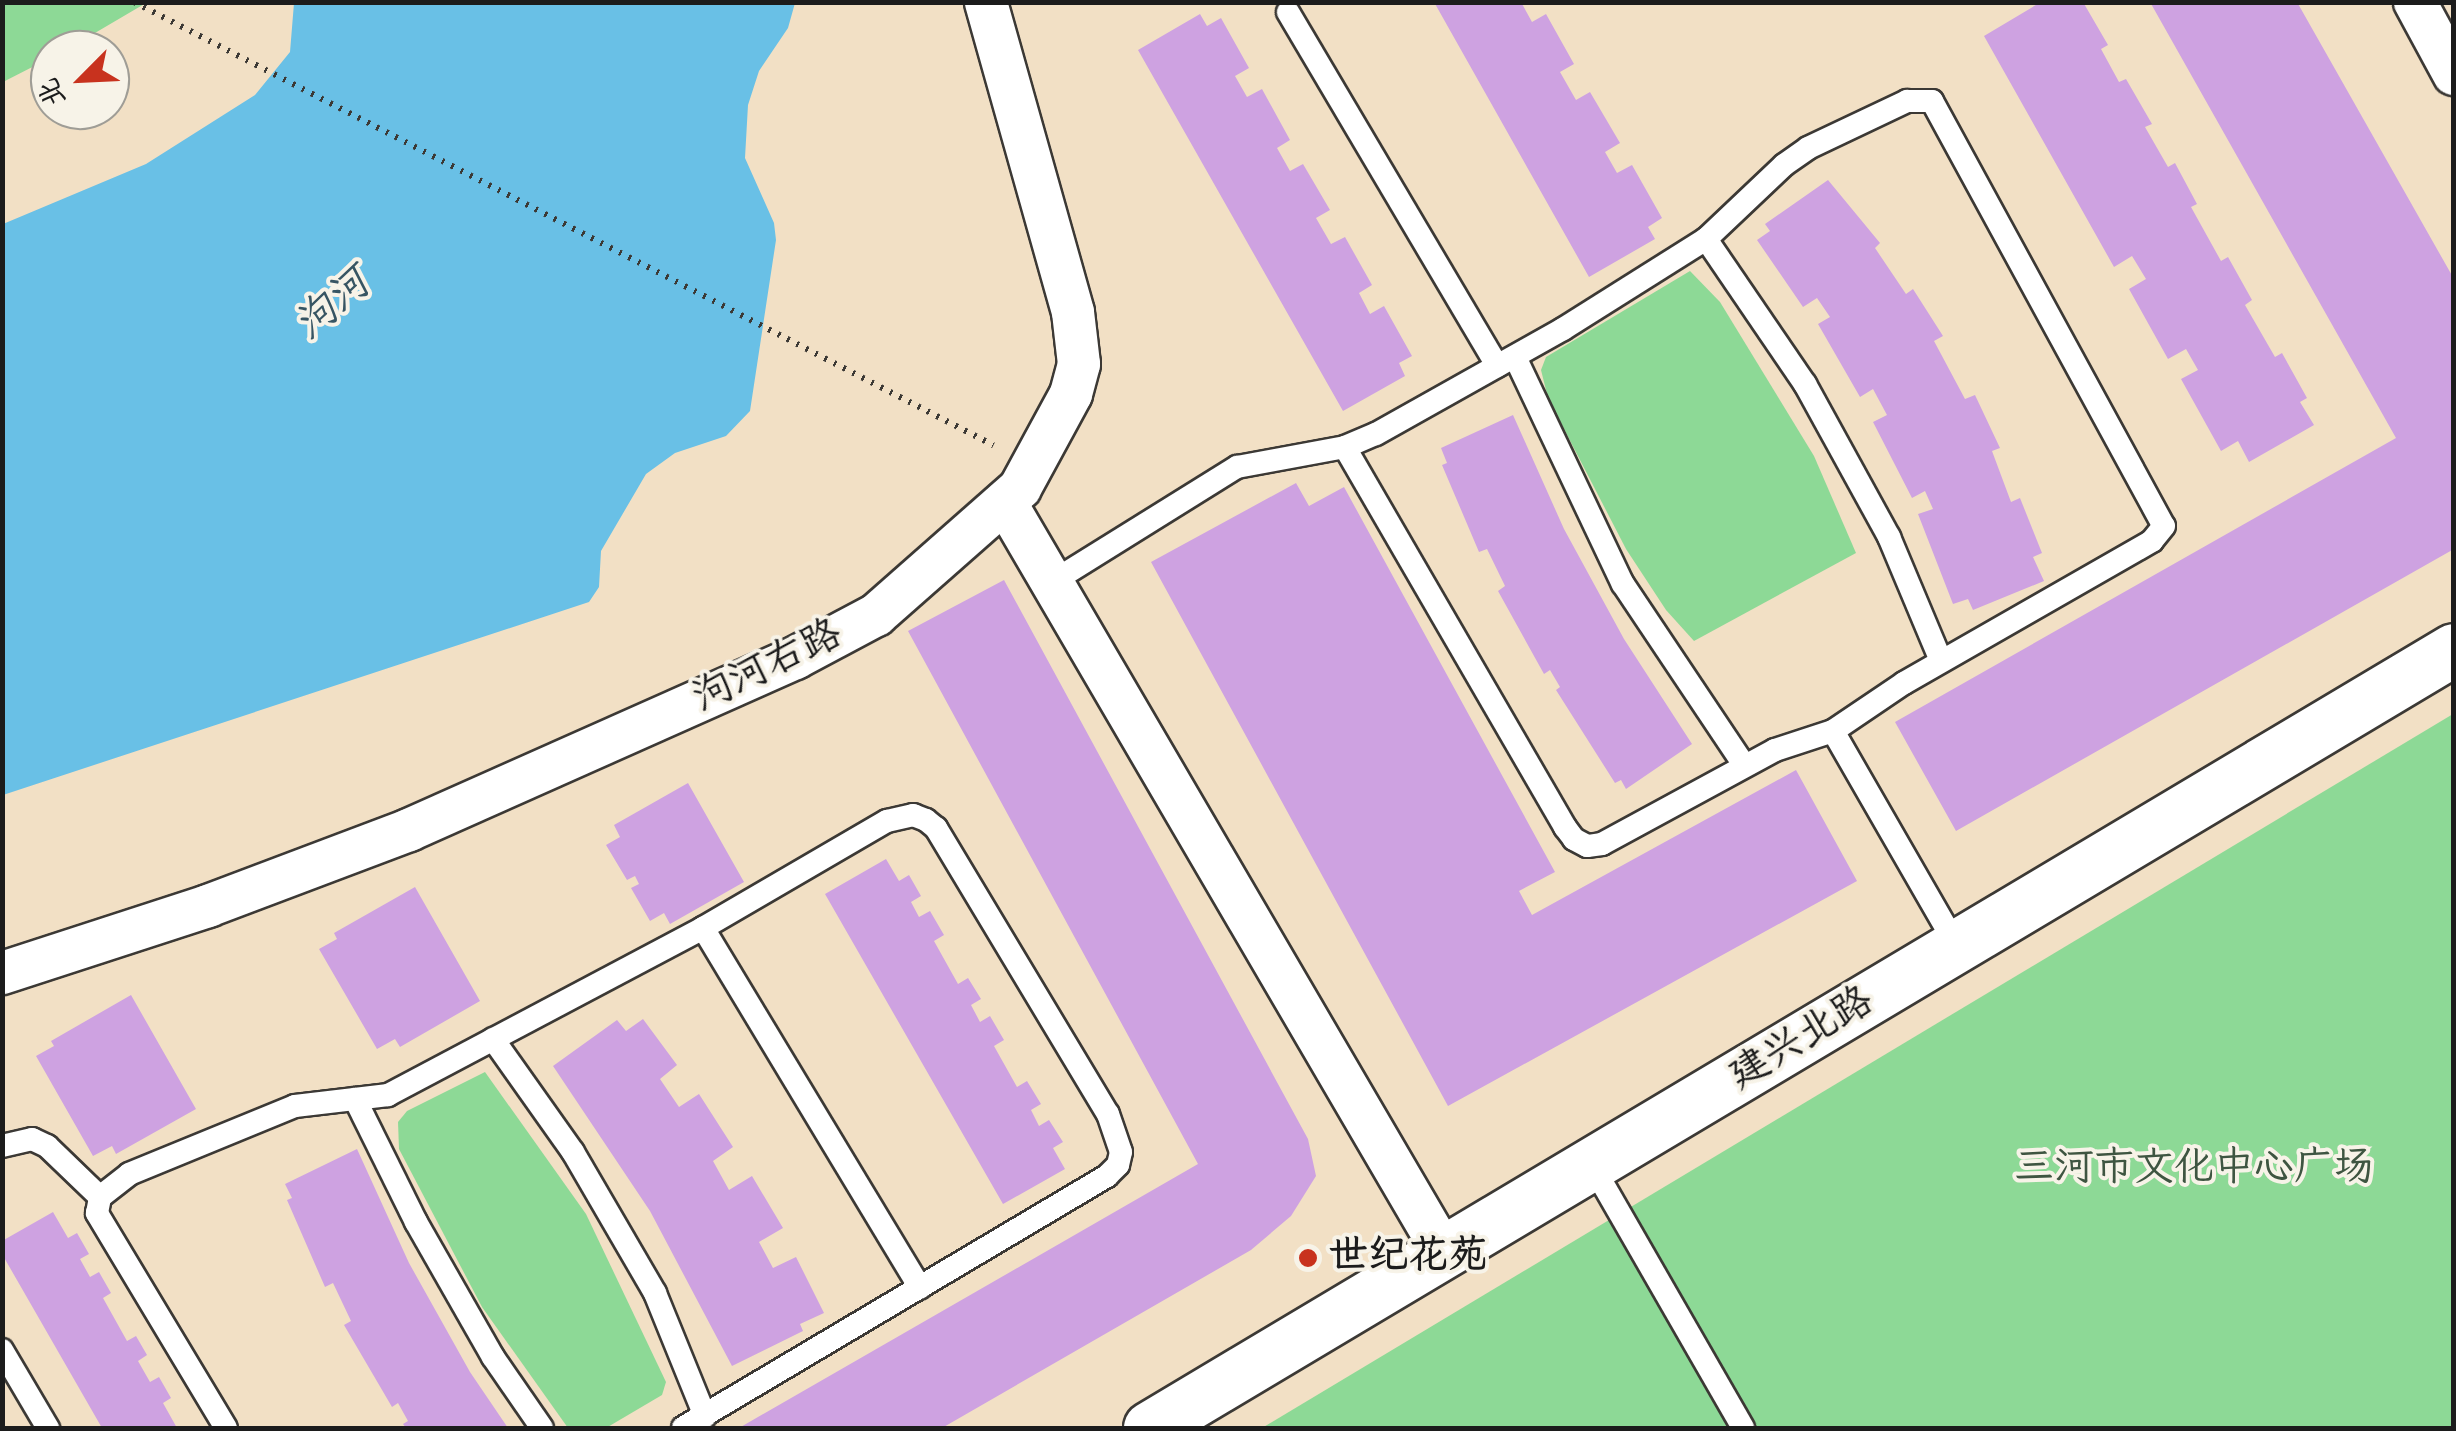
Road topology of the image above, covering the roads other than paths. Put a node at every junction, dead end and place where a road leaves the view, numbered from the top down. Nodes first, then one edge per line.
1 (986, 2) edge
2 (2415, 2) edge
3 (1288, 12) dead end
4 (2454, 74) edge
5 (1706, 239) junction
6 (1506, 361) junction
7 (1344, 446) junction
8 (1005, 502) junction
9 (1052, 582) junction
10 (2454, 650) edge
11 (1942, 661) junction
12 (1834, 732) junction
13 (1744, 766) junction
14 (703, 928) junction
15 (1956, 947) junction
16 (2, 972) edge
17 (493, 1038) junction
18 (355, 1100) junction
19 (2, 1146) edge
20 (1592, 1165) junction
21 (100, 1197) junction
22 (1444, 1254) junction
23 (920, 1288) junction
24 (2, 1350) edge
25 (705, 1416) junction
26 (48, 1428) edge
27 (226, 1428) edge
28 (542, 1428) edge
29 (683, 1428) edge
30 (1150, 1428) edge
31 (1743, 1428) edge

1 - 8 street, 泃河右路
2 - 4 street
3 - 6 lane
5 - 6 lane
5 - 11 lane
5 - 11 lane
6 - 7 lane
6 - 13 lane
7 - 9 lane
7 - 13 lane
8 - 9 street
8 - 16 street, 泃河右路
9 - 22 street
10 - 15 street, 建兴北路
11 - 12 lane
12 - 13 lane
12 - 15 lane
14 - 17 lane
14 - 23 lane
14 - 23 lane
15 - 20 street, 建兴北路
17 - 18 lane
17 - 25 lane
18 - 21 lane
18 - 28 lane
19 - 21 lane
20 - 22 street, 建兴北路
20 - 31 lane
21 - 27 lane
22 - 30 street, 建兴北路
23 - 25 lane
24 - 26 lane
25 - 29 lane

